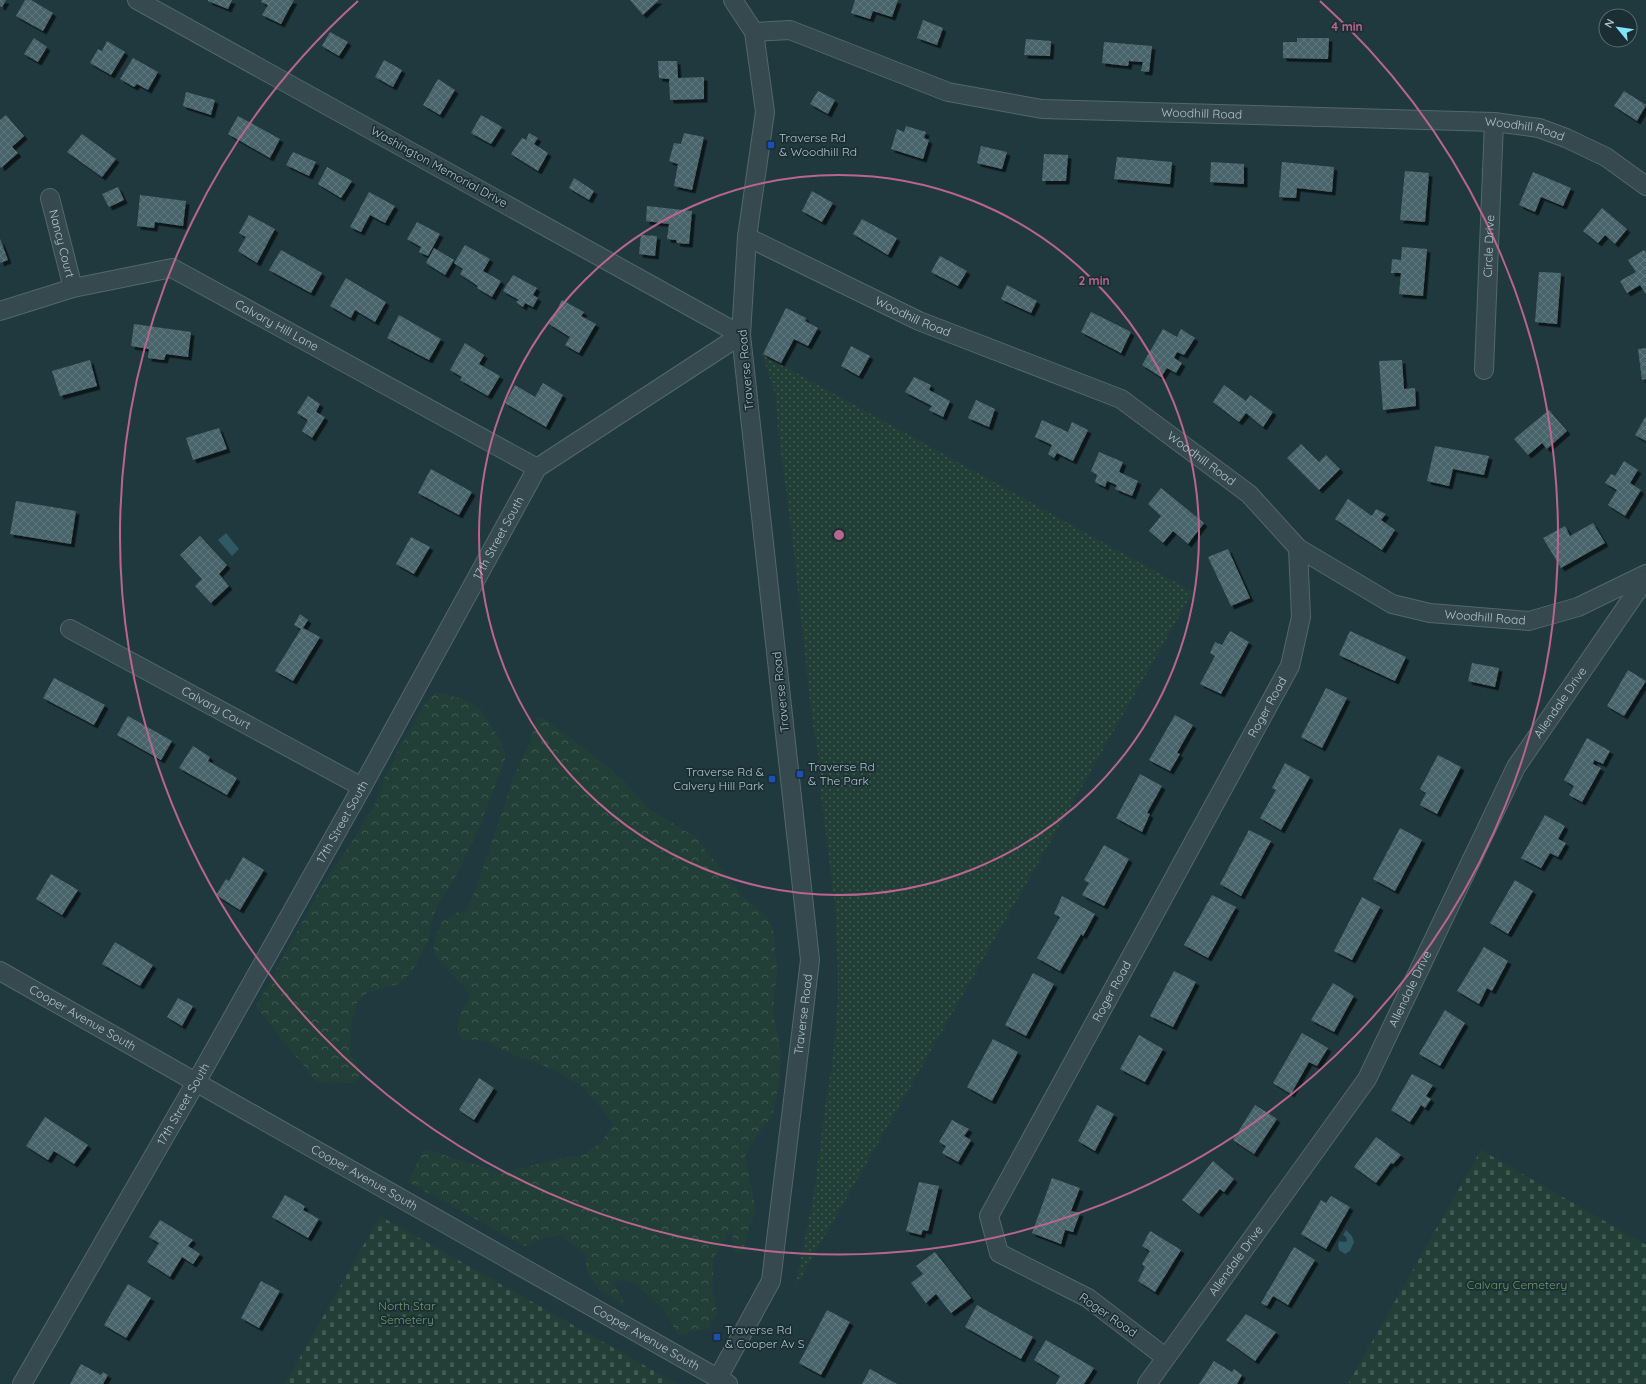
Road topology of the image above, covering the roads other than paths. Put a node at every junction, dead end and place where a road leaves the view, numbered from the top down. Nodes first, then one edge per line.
1 (137, 0) edge
2 (733, 0) edge
3 (754, 32) junction
4 (1494, 122) junction
5 (1646, 186) edge
6 (50, 198) dead end
7 (748, 237) junction
8 (73, 288) junction
9 (0, 311) edge
10 (741, 335) junction
11 (1484, 370) dead end
12 (537, 468) junction
13 (1298, 548) junction
14 (1646, 574) edge
15 (1646, 578) edge
16 (70, 629) dead end
17 (362, 786) junction
18 (0, 972) edge
19 (196, 1082) junction
20 (1165, 1357) junction
21 (723, 1381) edge
22 (22, 1384) edge
23 (1147, 1384) edge

1 - 10 street, Washington Memorial Drive
2 - 3 street, Traverse Road
3 - 4 street, Woodhill Road
3 - 7 street, Traverse Road
4 - 5 street, Woodhill Road
4 - 11 street, Circle Drive
6 - 8 street, Nancy Court
7 - 10 street, Traverse Road
7 - 13 street, Woodhill Road
8 - 9 street, Calvary Hill Lane
8 - 12 street, Calvary Hill Lane
10 - 12 street, 17th Street South
10 - 21 street, Traverse Road
12 - 17 street, 17th Street South
13 - 14 street, Woodhill Road
13 - 20 street, Roger Road
15 - 20 street, Allendale Drive
16 - 17 street, Calvary Court
17 - 19 street, 17th Street South
18 - 19 street, Cooper Avenue South
19 - 21 street, Cooper Avenue South
19 - 22 street, 17th Street South
20 - 23 street, Allendale Drive

